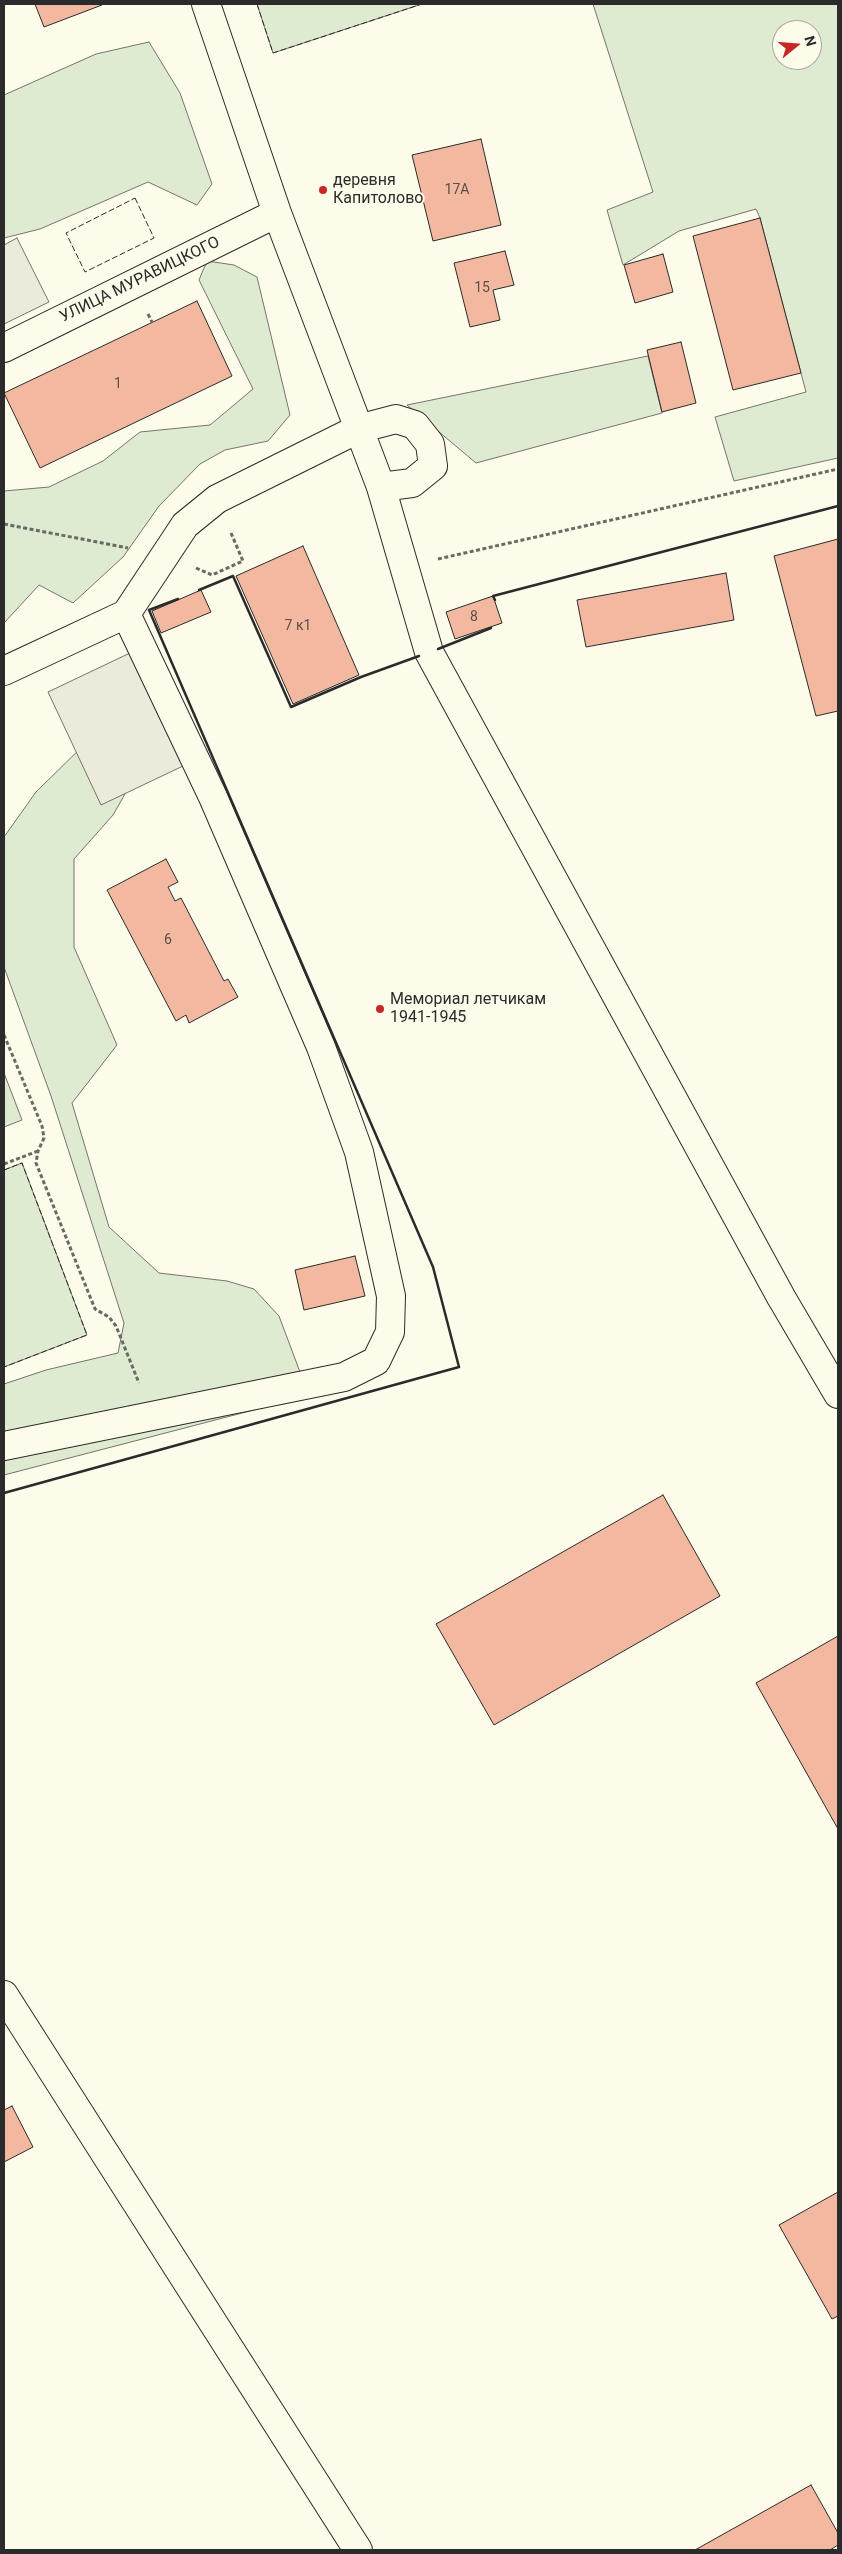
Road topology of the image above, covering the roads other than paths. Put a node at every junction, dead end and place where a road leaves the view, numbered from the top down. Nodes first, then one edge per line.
1 (206, 4) edge
2 (277, 213) junction
3 (4, 348) edge
4 (358, 430) junction
5 (381, 487) junction
6 (126, 614) junction
7 (4, 671) edge
8 (838, 1394) edge
9 (4, 1446) edge
10 (4, 1995) edge
11 (358, 2550) edge

1 - 2 street
2 - 3 street, УЛИЦА МУРАВИЦКОГО
2 - 4 street
4 - 5 street
4 - 5 street
4 - 6 street
5 - 8 street
6 - 7 street
6 - 9 street
10 - 11 street

